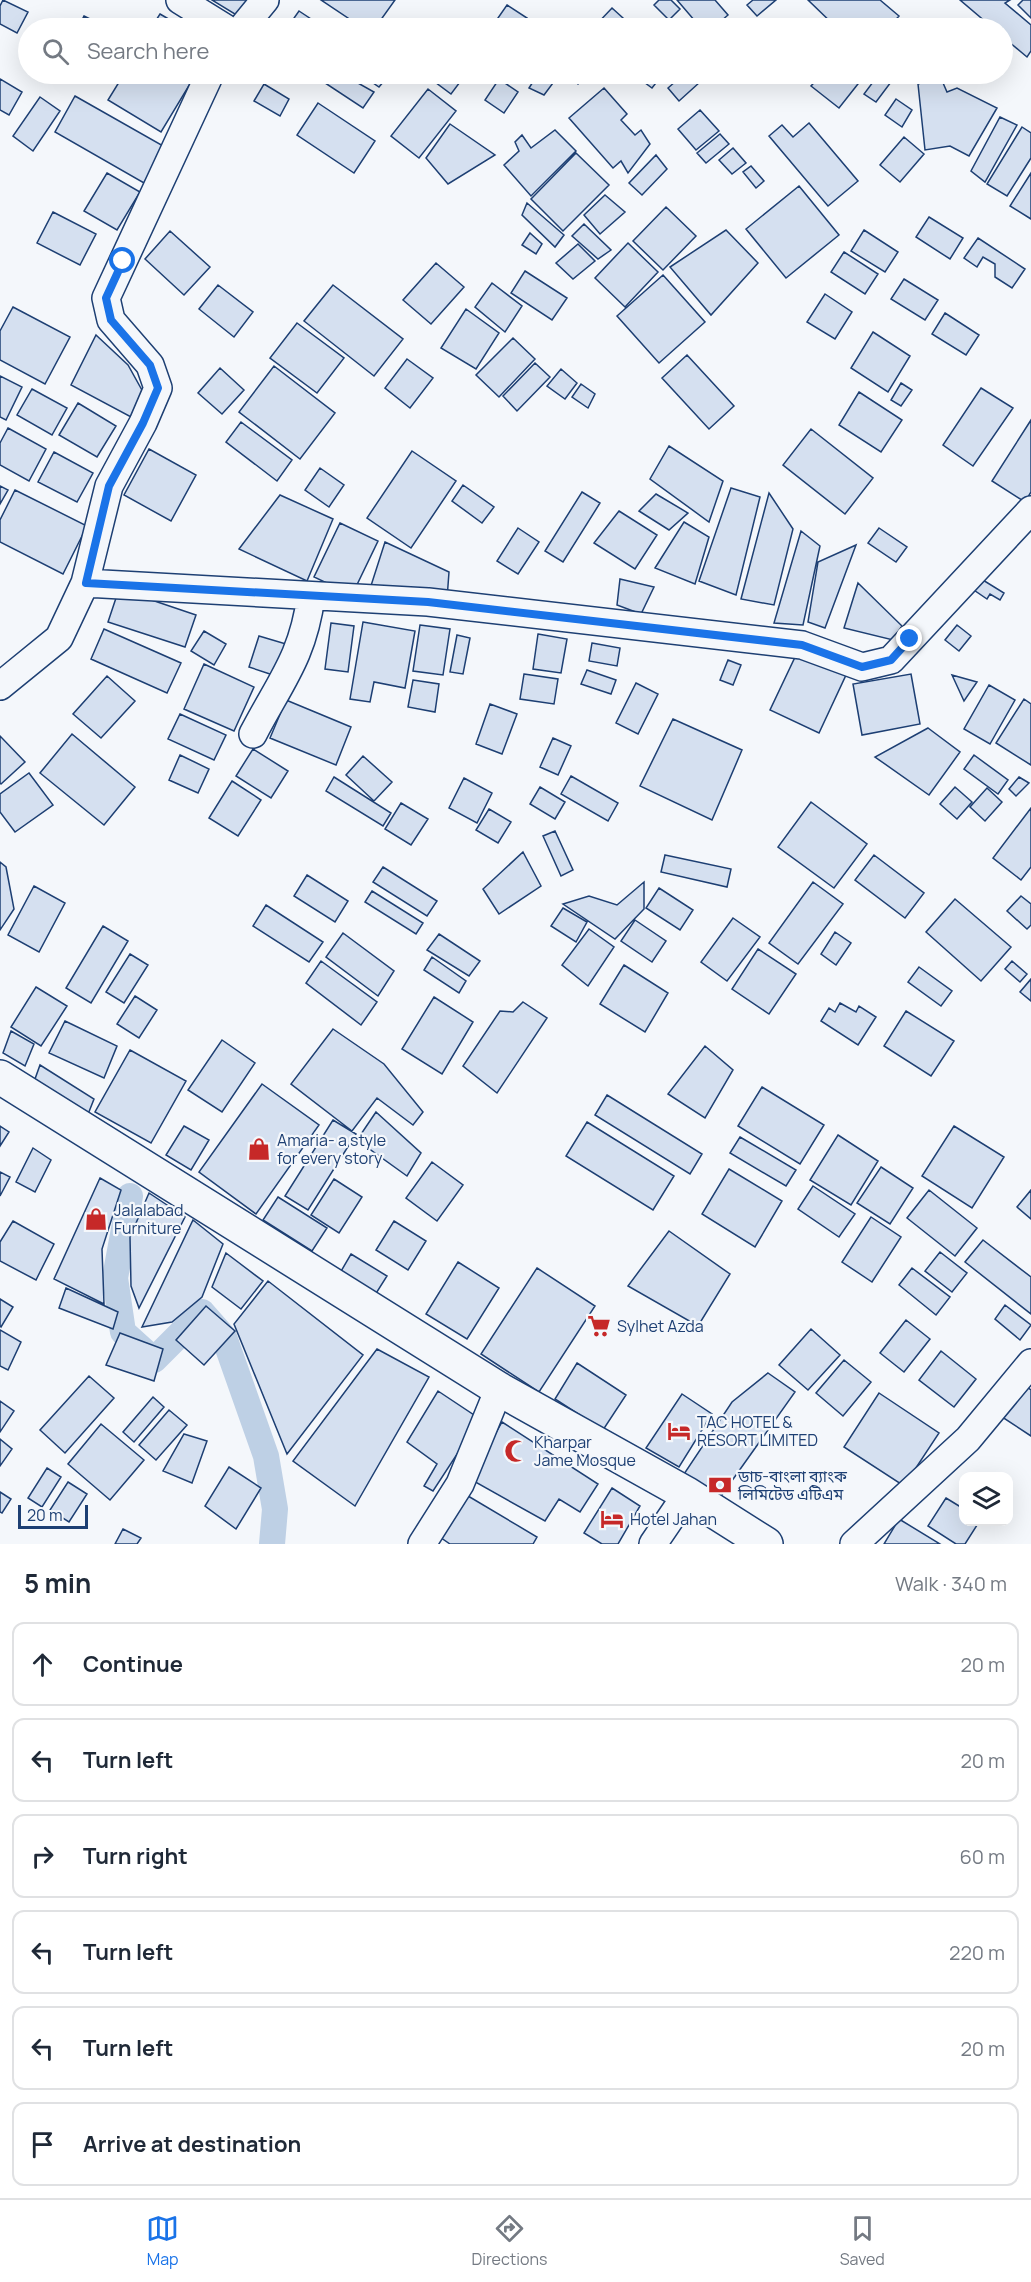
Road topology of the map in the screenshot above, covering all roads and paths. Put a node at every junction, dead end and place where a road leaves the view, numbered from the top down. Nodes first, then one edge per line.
1 (180, 0) edge
2 (265, 0) edge
3 (209, 18) edge
4 (250, 18) edge
5 (205, 84) edge
6 (1031, 510) edge
7 (86, 583) junction
8 (311, 596) junction
9 (0, 686) edge
10 (253, 734) dead end
11 (0, 1077) edge
12 (1031, 1364) edge
13 (499, 1389) junction
14 (687, 1494) junction
15 (422, 1544) edge
16 (653, 1544) edge
17 (766, 1544) edge
18 (854, 1544) edge

1 - 3 street
2 - 4 street
5 - 7 street
6 - 8 street
7 - 8 street
7 - 9 street
8 - 10 street
11 - 13 highway
12 - 18 street
13 - 14 highway
13 - 15 street
14 - 16 street
14 - 17 highway

